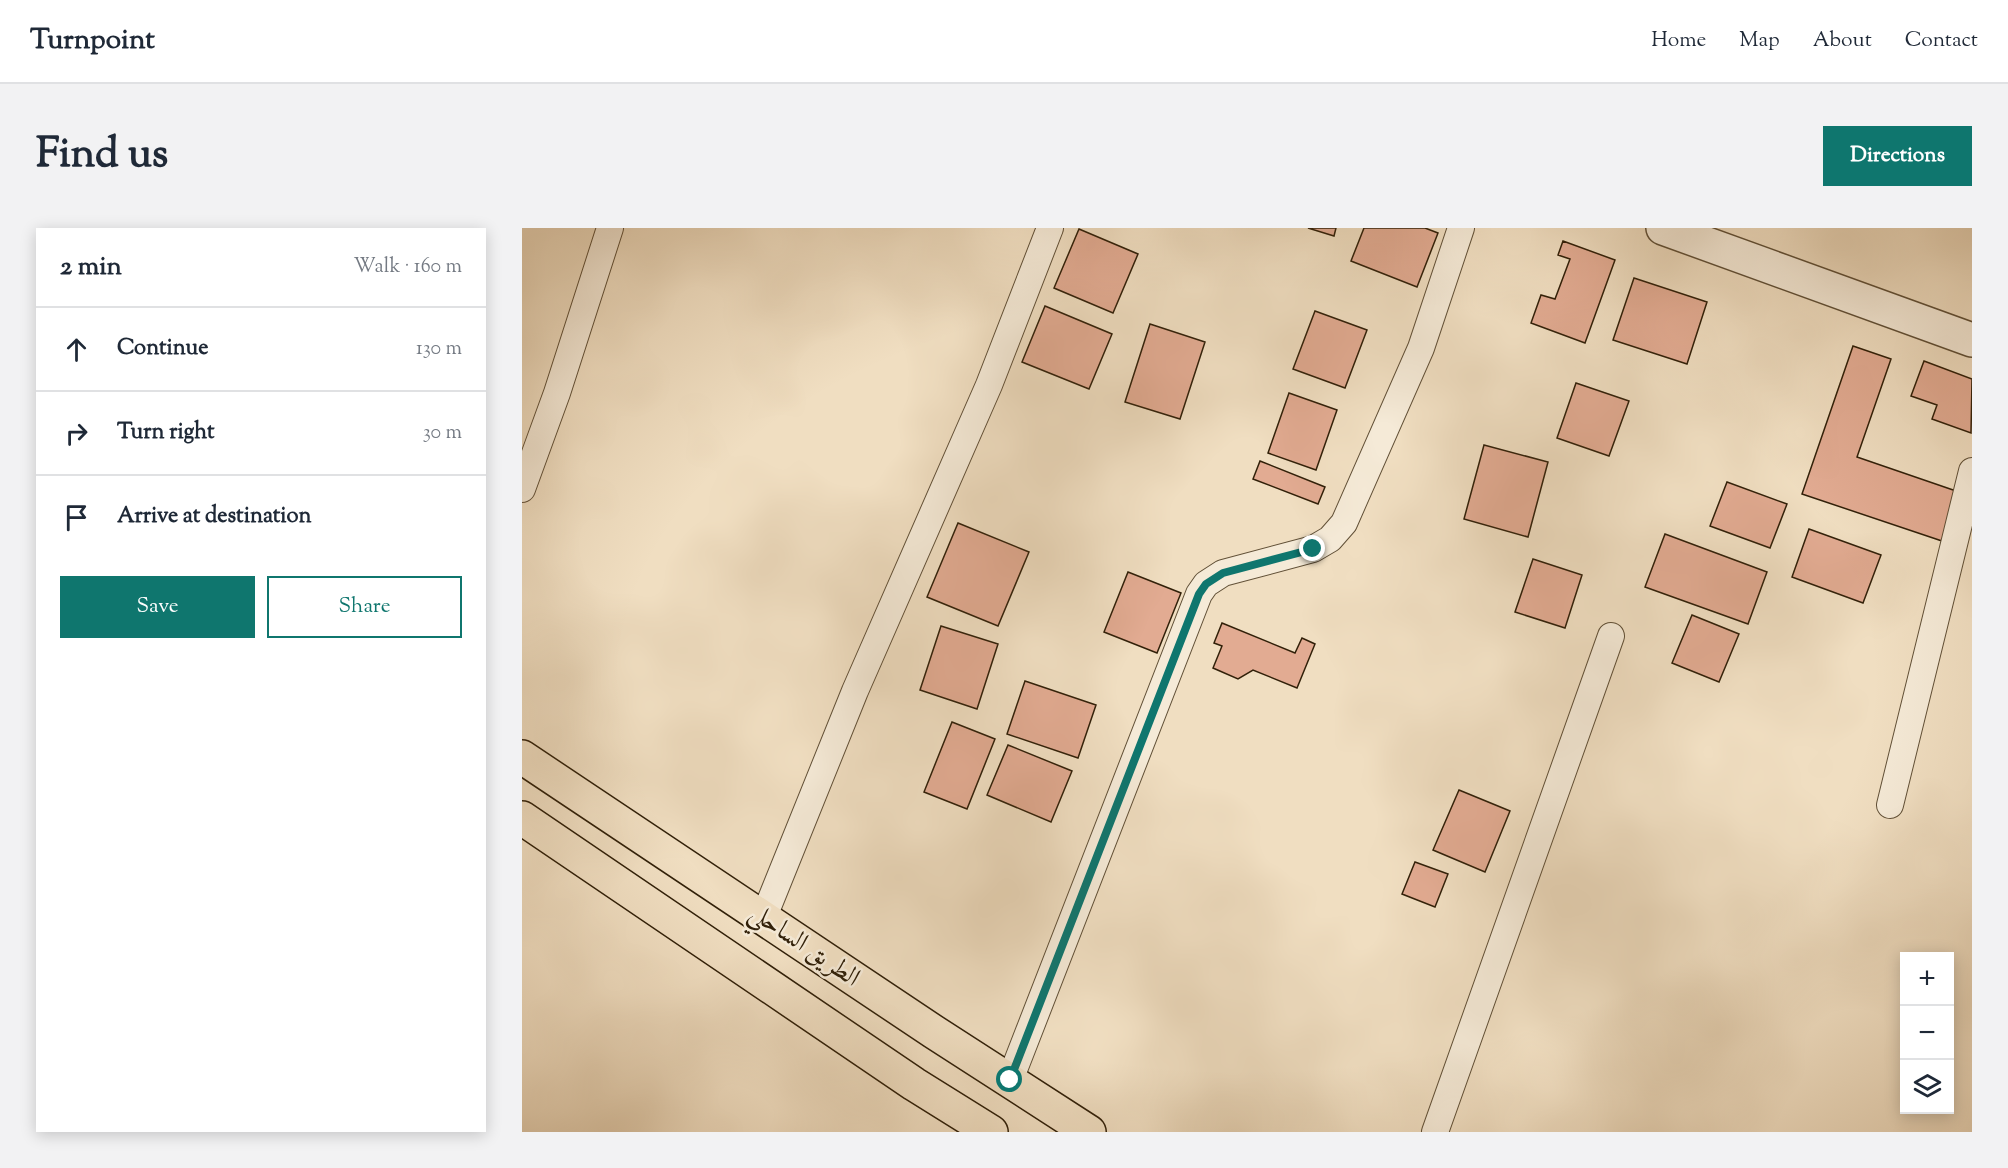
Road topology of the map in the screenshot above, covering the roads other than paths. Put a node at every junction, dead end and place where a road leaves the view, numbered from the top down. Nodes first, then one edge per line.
1 (610, 228) edge
2 (1050, 228) edge
3 (1461, 228) edge
4 (1663, 228) edge
5 (1972, 340) edge
6 (1972, 471) edge
7 (522, 489) edge
8 (1611, 636) dead end
9 (522, 757) edge
10 (1890, 805) dead end
11 (522, 818) edge
12 (763, 919) junction
13 (1010, 1080) junction
14 (991, 1132) edge
15 (1089, 1132) edge
16 (1435, 1132) edge

1 - 7 street
2 - 12 street
3 - 13 street
4 - 5 street
6 - 10 street
8 - 16 street
9 - 12 highway, الطريق الساحلي
11 - 14 highway, الطريق الساحلي
12 - 13 highway, الطريق الساحلي
13 - 15 highway, الطريق الساحلي

